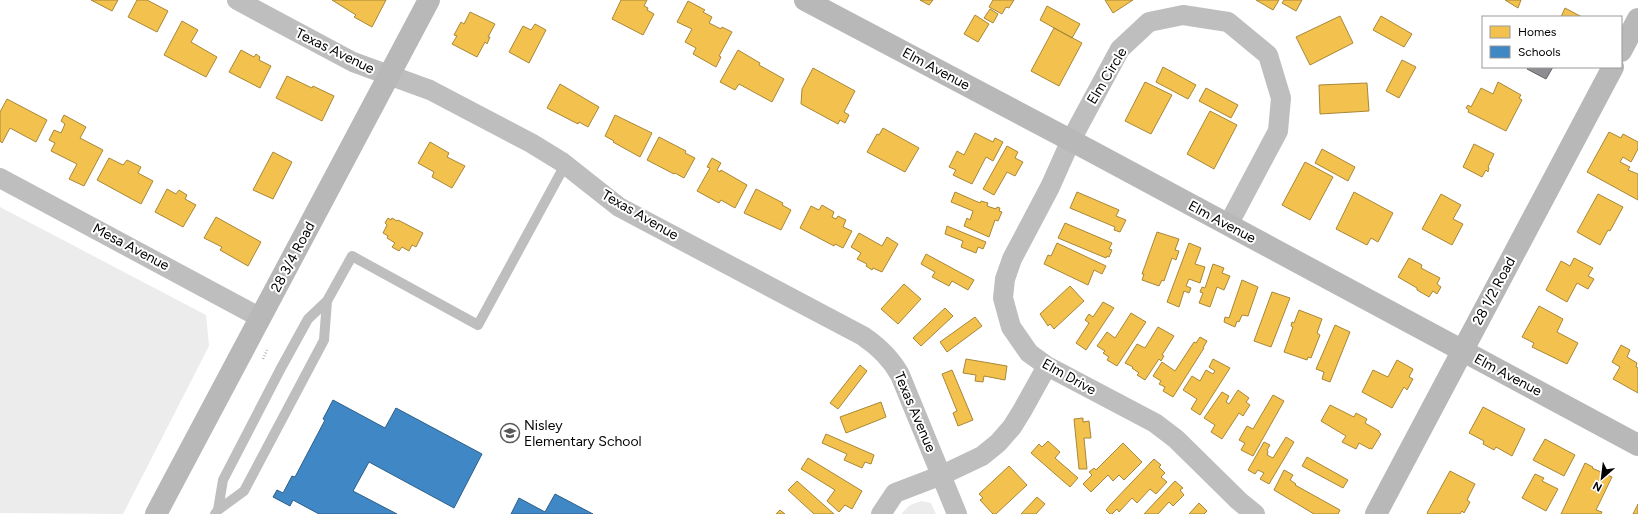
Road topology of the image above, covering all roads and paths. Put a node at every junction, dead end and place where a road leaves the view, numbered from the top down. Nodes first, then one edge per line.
1 (237, 0) edge
2 (429, 0) edge
3 (806, 0) edge
4 (1638, 19) edge
5 (1622, 49) edge
6 (1611, 68) edge
7 (389, 76) junction
8 (1071, 140) junction
9 (565, 165) junction
10 (0, 178) edge
11 (1228, 225) junction
12 (327, 301) junction
13 (261, 318) junction
14 (1462, 350) junction
15 (1046, 366) junction
16 (1638, 445) edge
17 (942, 475) junction
18 (217, 512) edge
19 (158, 513) edge
20 (881, 514) edge
21 (957, 514) edge
22 (1255, 514) edge
23 (1376, 514) edge

1 - 7 street, Texas Avenue
2 - 7 street, 28 3/4 Road
3 - 8 street, Elm Avenue
4 - 5 street
6 - 14 street, 28 1/2 Road
7 - 9 street, Texas Avenue
7 - 13 street, 28 3/4 Road
8 - 11 street, Elm Avenue
8 - 11 street, Elm Circle
8 - 15 street, Elm Drive
9 - 12 lane
9 - 17 street, Texas Avenue
10 - 13 street, Mesa Avenue
11 - 14 street, Elm Avenue
12 - 18 lane
12 - 18 lane
13 - 19 street, 28 3/4 Road
14 - 16 street, Elm Avenue
14 - 23 street, 28 1/2 Road
15 - 17 street
15 - 22 street, Elm Drive
17 - 20 street
17 - 21 street, Texas Avenue

